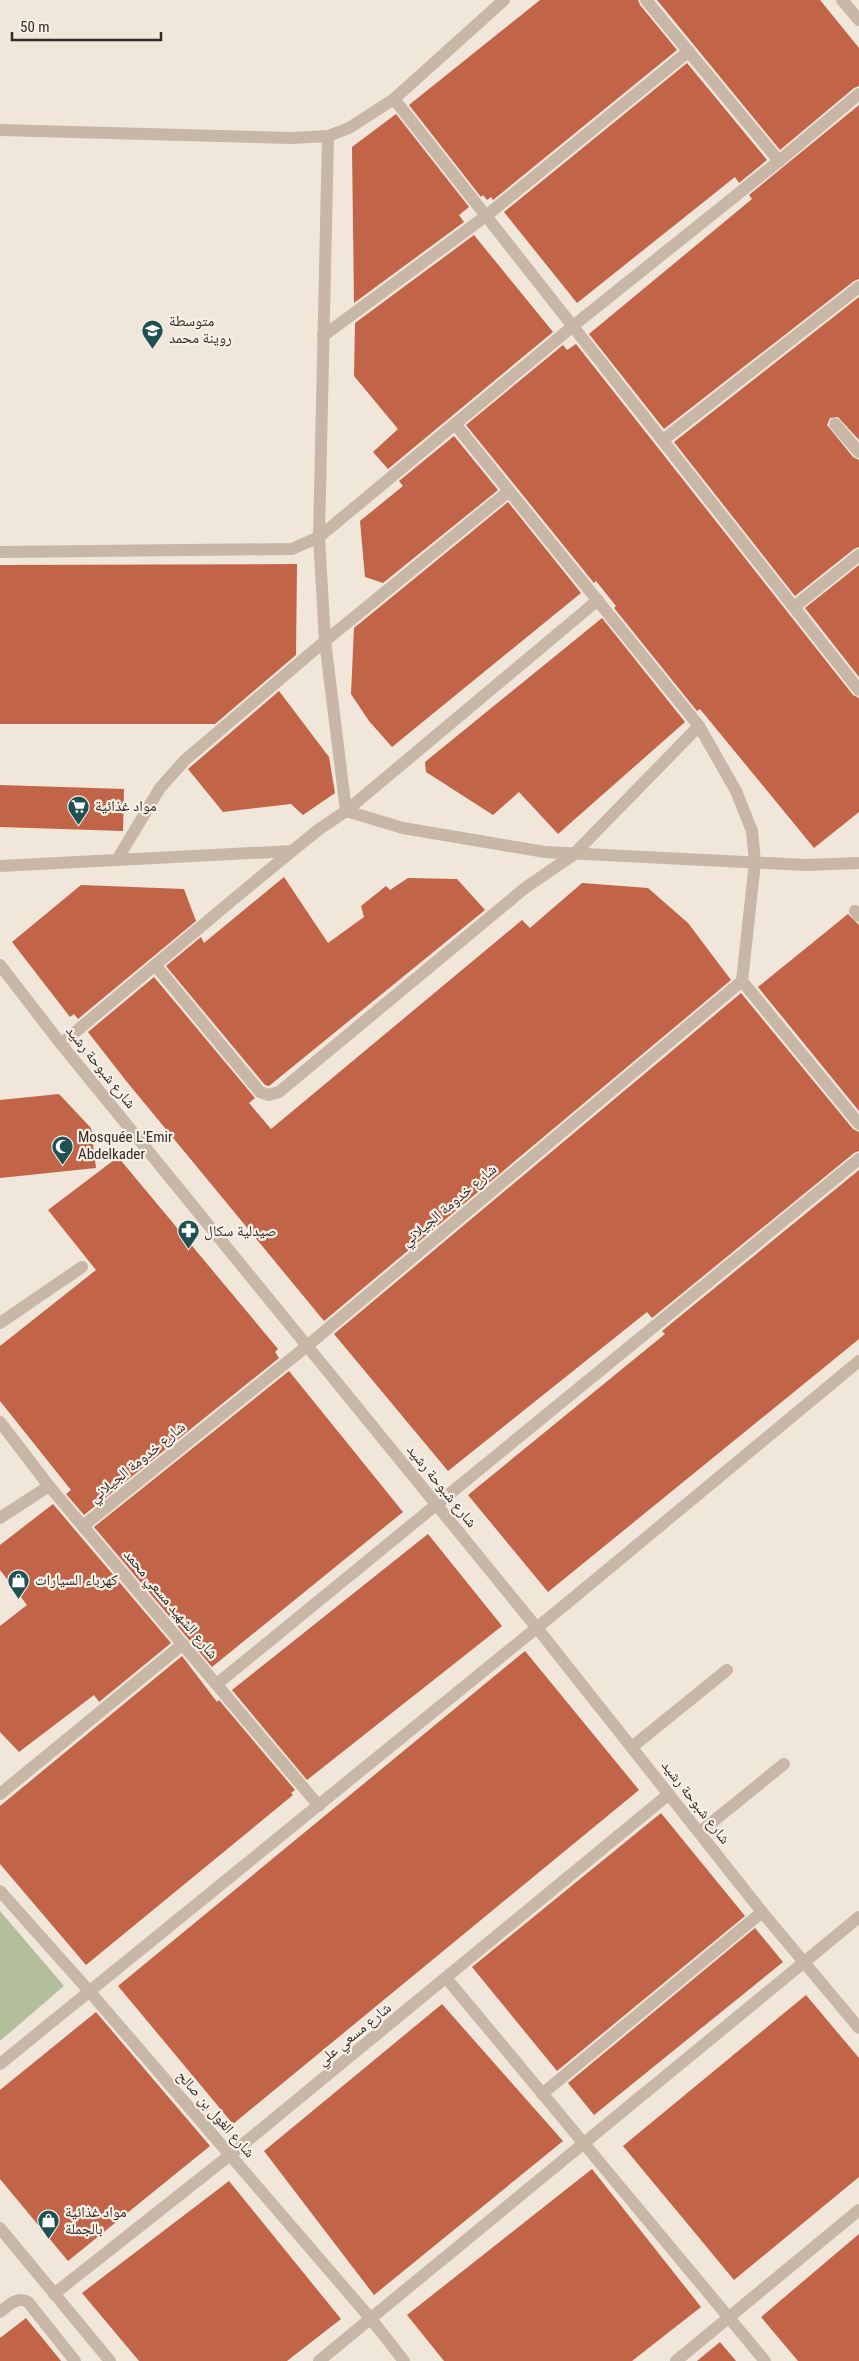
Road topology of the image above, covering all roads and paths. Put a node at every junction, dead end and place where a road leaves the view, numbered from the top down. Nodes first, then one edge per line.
1 (504, 0) edge
2 (646, 0) edge
3 (842, 0) edge
4 (859, 20) edge
5 (689, 51) junction
6 (859, 94) edge
7 (394, 99) junction
8 (0, 130) edge
9 (328, 136) junction
10 (778, 161) junction
11 (486, 216) junction
12 (859, 287) edge
13 (573, 326) junction
14 (323, 336) junction
15 (455, 424) junction
16 (836, 424) dead end
17 (662, 440) junction
18 (859, 452) edge
19 (509, 491) junction
20 (319, 538) junction
21 (0, 552) edge
22 (859, 555) edge
23 (598, 600) junction
24 (794, 607) junction
25 (325, 641) junction
26 (859, 690) edge
27 (699, 726) junction
28 (346, 811) junction
29 (292, 851) junction
30 (573, 855) junction
31 (117, 860) junction
32 (755, 862) junction
33 (859, 863) edge
34 (0, 866) edge
35 (0, 965) edge
36 (155, 965) junction
37 (742, 981) junction
38 (61, 1044) junction
39 (859, 1124) edge
40 (859, 1159) edge
41 (82, 1267) dead end
42 (0, 1323) edge
43 (306, 1346) junction
44 (859, 1361) edge
45 (0, 1422) edge
46 (49, 1486) junction
47 (436, 1505) junction
48 (0, 1518) edge
49 (83, 1526) junction
50 (537, 1628) junction
51 (183, 1644) junction
52 (727, 1670) dead end
53 (217, 1684) junction
54 (632, 1747) junction
55 (784, 1764) dead end
56 (0, 1794) edge
57 (670, 1794) junction
58 (318, 1806) junction
59 (700, 1832) junction
60 (0, 1892) edge
61 (762, 1912) junction
62 (859, 1917) edge
63 (805, 1962) junction
64 (447, 1978) junction
65 (90, 1992) junction
66 (859, 2028) edge
67 (0, 2064) edge
68 (542, 2094) junction
69 (585, 2144) junction
70 (230, 2156) junction
71 (859, 2210) edge
72 (0, 2228) edge
73 (54, 2294) junction
74 (0, 2312) edge
75 (729, 2318) junction
76 (370, 2319) junction
77 (74, 2361) edge
78 (110, 2361) edge
79 (319, 2361) edge
80 (404, 2361) edge
81 (676, 2361) edge
82 (765, 2361) edge

1 - 7 street
2 - 5 street
3 - 4 street
5 - 10 street
5 - 11 street
6 - 10 street
7 - 9 street
7 - 11 street
8 - 9 street
9 - 14 street
10 - 13 street
11 - 13 street
11 - 14 street
12 - 17 street
13 - 15 street
13 - 17 street
14 - 20 street
15 - 19 street
15 - 20 street
16 - 18 street
17 - 24 street
19 - 23 street
19 - 25 street
20 - 21 street
20 - 25 street
22 - 24 street
23 - 27 street
23 - 28 street
24 - 26 street
25 - 28 street
25 - 31 street
27 - 30 street
27 - 32 street
28 - 29 street
28 - 30 street
29 - 31 street
29 - 36 street
30 - 32 street
30 - 36 street
31 - 34 street
32 - 33 street
32 - 37 street
35 - 38 street, شارع شبوحة رشيد
36 - 38 street
37 - 39 street
37 - 43 street, شارع خدومة الجيلاني
38 - 43 street, شارع شبوحة رشيد
40 - 47 street
41 - 42 street
43 - 47 street, شارع شبوحة رشيد
43 - 49 street, شارع خدومة الجيلاني
44 - 50 street
45 - 46 street, شارع الشهيد مسعي محمد
46 - 48 street
46 - 49 street, شارع الشهيد مسعي محمد
47 - 50 street, شارع شبوحة رشيد
47 - 53 street
49 - 51 street, شارع الشهيد مسعي محمد
50 - 54 street, شارع شبوحة رشيد
50 - 58 street
51 - 53 street, شارع الشهيد مسعي محمد
51 - 56 street
52 - 54 street
53 - 58 street, شارع الشهيد مسعي محمد
54 - 57 street, شارع شبوحة رشيد
55 - 59 street
57 - 59 street, شارع شبوحة رشيد
57 - 64 street, شارع مسعي علي
58 - 65 street
59 - 61 street, شارع شبوحة رشيد
60 - 65 street, شارع الغول بن صالح
61 - 63 street, شارع شبوحة رشيد
61 - 68 street
62 - 63 street
63 - 66 street, شارع شبوحة رشيد
63 - 69 street
64 - 68 street
64 - 70 street, شارع مسعي علي
65 - 67 street
65 - 70 street, شارع الغول بن صالح
68 - 69 street
69 - 75 street
69 - 76 street
70 - 73 street, شارع مسعي علي
70 - 76 street, شارع الغول بن صالح
71 - 75 street
72 - 73 street
73 - 78 street
74 - 77 street
75 - 81 street
75 - 82 street
76 - 79 street
76 - 80 street, شارع الغول بن صالح

